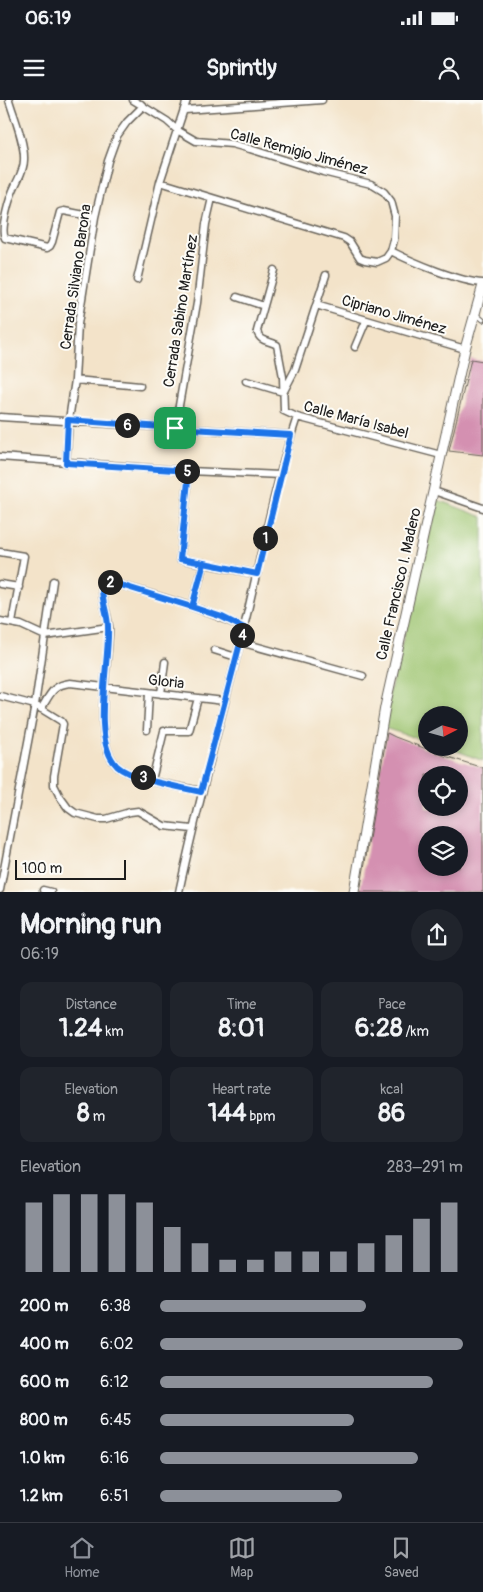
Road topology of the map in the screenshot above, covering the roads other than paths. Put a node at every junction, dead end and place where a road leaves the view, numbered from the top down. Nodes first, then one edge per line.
1 (9, 100) edge
2 (133, 100) edge
3 (188, 100) edge
4 (322, 100) edge
5 (140, 103) edge
6 (184, 110) junction
7 (177, 130) junction
8 (160, 182) junction
9 (212, 198) junction
10 (95, 217) junction
11 (391, 251) junction
12 (274, 270) dead end
13 (326, 275) dead end
14 (136, 280) dead end
15 (483, 284) edge
16 (237, 297) dead end
17 (316, 305) junction
18 (264, 306) junction
19 (475, 313) junction
20 (483, 320) edge
21 (366, 321) junction
22 (355, 347) dead end
23 (465, 349) junction
24 (76, 380) junction
25 (246, 380) dead end
26 (140, 386) dead end
27 (283, 392) junction
28 (0, 417) edge
29 (297, 418) junction
30 (68, 420) junction
31 (175, 428) junction
32 (291, 435) junction
33 (441, 455) junction
34 (0, 457) edge
35 (66, 463) junction
36 (189, 471) junction
37 (280, 475) junction
38 (434, 491) junction
39 (483, 508) edge
40 (0, 552) edge
41 (204, 563) junction
42 (257, 574) junction
43 (54, 581) dead end
44 (0, 584) edge
45 (19, 587) junction
46 (192, 607) junction
47 (0, 621) edge
48 (12, 623) junction
49 (108, 627) junction
50 (244, 628) junction
51 (45, 636) junction
52 (240, 642) junction
53 (214, 650) dead end
54 (236, 657) junction
55 (165, 662) dead end
56 (363, 676) dead end
57 (105, 688) junction
58 (149, 693) junction
59 (161, 694) junction
60 (0, 696) edge
61 (198, 698) junction
62 (224, 700) junction
63 (35, 705) junction
64 (41, 709) junction
65 (147, 730) dead end
66 (152, 780) junction
67 (201, 792) junction
68 (192, 829) junction
69 (0, 890) edge
70 (42, 890) dead end
71 (51, 892) edge
72 (179, 892) edge
73 (354, 892) edge

1 - 10 street
2 - 5 street, Calle Remigio Jiménez
3 - 6 street
4 - 6 street
5 - 7 street, Calle Remigio Jiménez
5 - 10 street, Cerrada Silviano Barona
6 - 7 street
7 - 8 street
7 - 11 street, Calle Remigio Jiménez
8 - 9 street
8 - 14 street
9 - 11 street
9 - 31 street, Cerrada Sabino Martínez
10 - 24 street, Cerrada Silviano Barona
11 - 15 street
12 - 18 street
13 - 17 street
15 - 19 main road, Calle Francisco I. Madero
16 - 18 street
17 - 21 street, Cipriano Jiménez
17 - 27 street
18 - 27 street
19 - 20 lane
19 - 23 main road, Calle Francisco I. Madero
21 - 22 street
21 - 23 street, Cipriano Jiménez
23 - 33 main road, Calle Francisco I. Madero
24 - 26 street
24 - 30 street, Cerrada Silviano Barona
25 - 27 street
27 - 29 street, Calle María Isabel
28 - 30 street
29 - 32 street
29 - 33 street, Calle María Isabel
30 - 31 street
30 - 35 street, Cerrada Silviano Barona
31 - 32 street
32 - 37 street
33 - 38 main road, Calle Francisco I. Madero
34 - 35 street
35 - 36 street
36 - 37 street
36 - 41 street
37 - 42 street
38 - 39 street
38 - 73 main road, Calle Francisco I. Madero
40 - 45 street
41 - 42 street
41 - 46 street
42 - 50 street
43 - 51 street
44 - 45 street
45 - 48 street
46 - 49 street
46 - 50 street
47 - 48 street
48 - 51 street
49 - 51 street
49 - 57 street
50 - 52 street
51 - 63 street
52 - 54 street
52 - 56 street
53 - 54 street
54 - 62 street
55 - 59 street
57 - 58 street, Gloria
57 - 64 street, Gloria
57 - 66 street
58 - 59 street, Gloria
58 - 65 street
59 - 61 street, Gloria
60 - 63 street
61 - 62 street, Gloria
61 - 66 street
62 - 67 street
63 - 64 street
63 - 69 street
64 - 68 street
66 - 67 street
67 - 68 street
68 - 72 street
70 - 71 street

